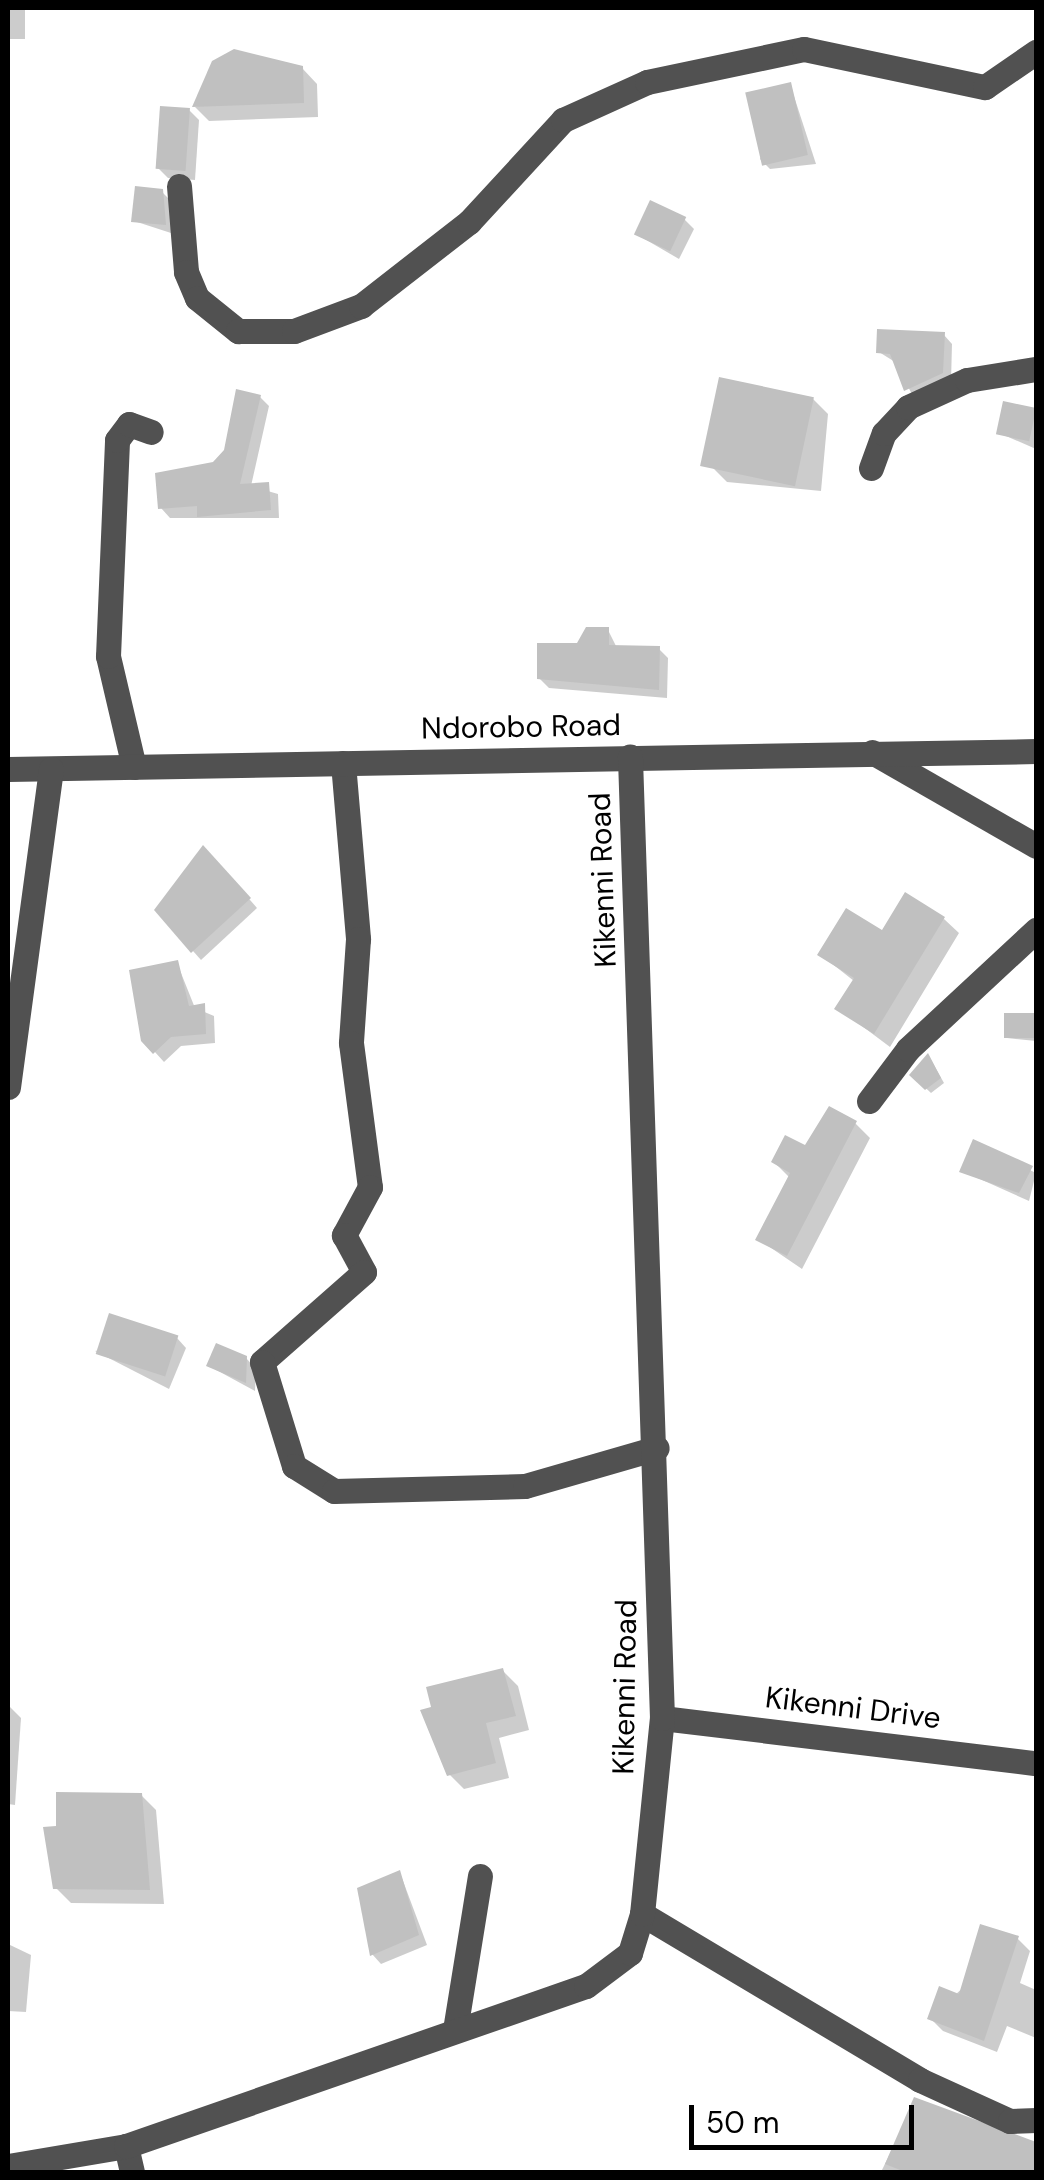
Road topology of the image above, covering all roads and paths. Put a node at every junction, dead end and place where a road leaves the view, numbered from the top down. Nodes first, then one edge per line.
1 (1036, 52) edge
2 (179, 186) dead end
3 (1036, 369) edge
4 (151, 432) dead end
5 (871, 468) dead end
6 (868, 750) junction
7 (1036, 750) edge
8 (630, 757) junction
9 (343, 763) junction
10 (134, 767) junction
11 (51, 768) junction
12 (8, 769) edge
13 (1036, 846) edge
14 (1036, 930) edge
15 (8, 1087) edge
16 (869, 1101) dead end
17 (658, 1448) junction
18 (662, 1718) junction
19 (1036, 1764) edge
20 (480, 1876) dead end
21 (642, 1914) junction
22 (455, 2030) junction
23 (1036, 2120) edge
24 (126, 2146) junction
25 (8, 2166) edge
26 (132, 2172) edge

1 - 2 street
3 - 5 street
4 - 10 street
6 - 7 street, Ndorobo Road
6 - 8 street, Ndorobo Road
6 - 13 street
8 - 9 street, Ndorobo Road
8 - 17 street, Kikenni Road
9 - 10 street, Ndorobo Road
9 - 17 street
10 - 11 street, Ndorobo Road
11 - 12 street, Ndorobo Road
11 - 15 street
14 - 16 street
17 - 18 street, Kikenni Road
18 - 19 street, Kikenni Drive
18 - 21 street, Kikenni Road
20 - 22 street
21 - 22 street, Kikenni Road
21 - 23 street
22 - 24 street, Kikenni Road
24 - 25 street, Kikenni Road
24 - 26 street

